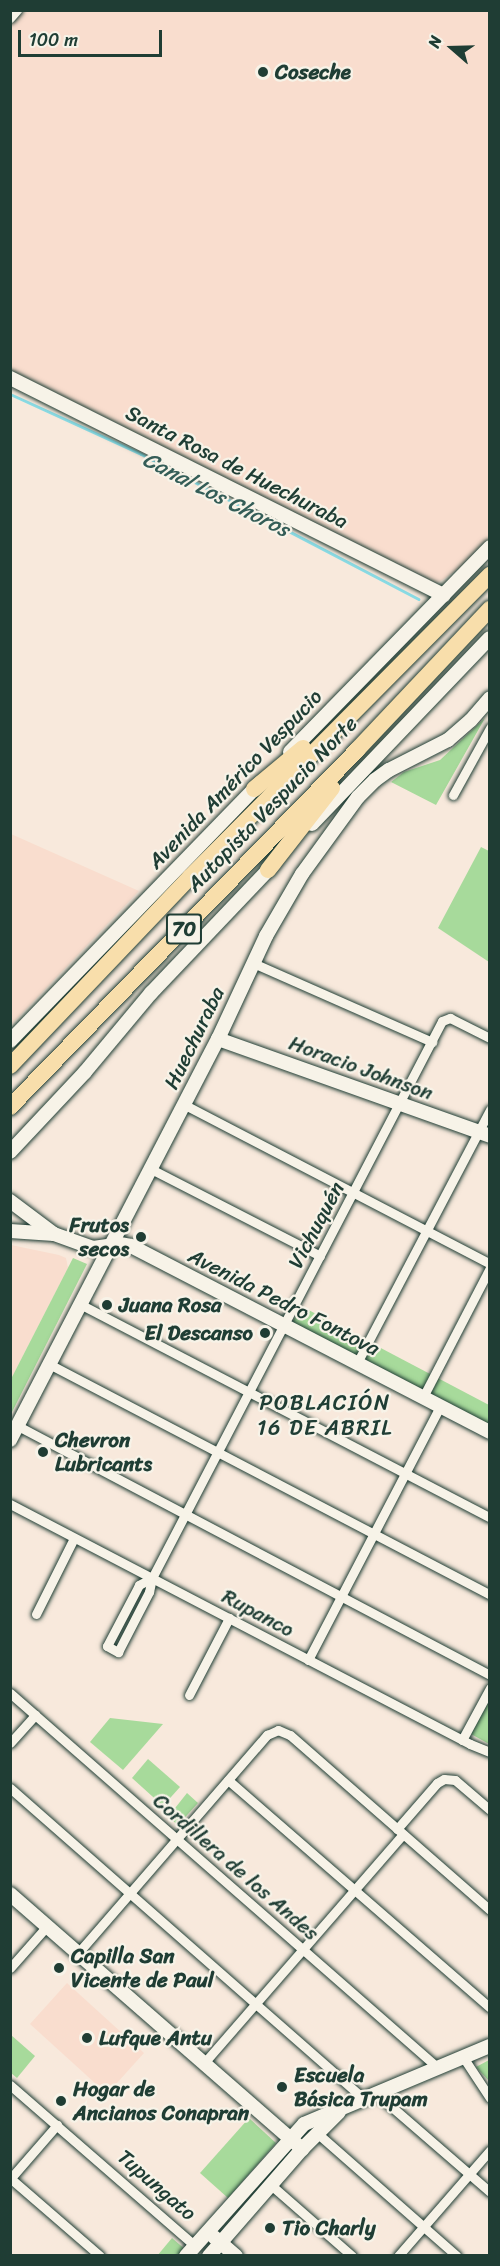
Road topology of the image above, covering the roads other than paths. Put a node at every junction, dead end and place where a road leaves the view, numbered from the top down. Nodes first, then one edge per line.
1 (17, 10) edge
2 (10, 18) edge
3 (10, 378) edge
4 (489, 547) edge
5 (489, 575) edge
6 (444, 594) junction
7 (489, 609) edge
8 (489, 638) edge
9 (394, 673) junction
10 (489, 698) edge
11 (484, 713) edge
12 (489, 728) edge
13 (357, 750) junction
14 (254, 789) junction
15 (453, 795) dead end
16 (268, 870) junction
17 (253, 963) junction
18 (489, 1038) edge
19 (218, 1039) junction
20 (10, 1041) edge
21 (432, 1042) junction
22 (10, 1066) edge
23 (399, 1104) junction
24 (185, 1105) junction
25 (10, 1107) edge
26 (489, 1110) edge
27 (484, 1134) edge
28 (10, 1152) edge
29 (152, 1169) junction
30 (353, 1193) junction
31 (10, 1201) edge
32 (10, 1231) edge
33 (426, 1231) junction
34 (54, 1234) junction
35 (109, 1247) junction
36 (320, 1256) junction
37 (489, 1266) edge
38 (80, 1304) junction
39 (284, 1325) junction
40 (357, 1363) junction
41 (49, 1364) junction
42 (249, 1392) junction
43 (423, 1397) junction
44 (440, 1406) junction
45 (18, 1426) junction
46 (488, 1428) edge
47 (10, 1440) edge
48 (217, 1452) junction
49 (405, 1473) junction
50 (10, 1504) edge
51 (185, 1514) junction
52 (489, 1516) edge
53 (373, 1534) junction
54 (74, 1538) junction
55 (152, 1578) junction
56 (489, 1595) edge
57 (341, 1596) junction
58 (36, 1614) dead end
59 (229, 1618) junction
60 (308, 1660) junction
61 (489, 1674) edge
62 (489, 1688) edge
63 (10, 1693) edge
64 (189, 1695) dead end
65 (35, 1715) junction
66 (462, 1740) junction
67 (10, 1743) edge
68 (489, 1752) edge
69 (228, 1780) junction
70 (10, 1788) edge
71 (489, 1810) edge
72 (400, 1831) junction
73 (176, 1838) junction
74 (354, 1890) junction
75 (129, 1893) junction
76 (10, 1894) edge
77 (489, 1910) edge
78 (47, 1926) junction
79 (303, 1949) junction
80 (78, 1953) junction
81 (10, 1968) edge
82 (255, 2004) junction
83 (489, 2008) edge
84 (489, 2046) edge
85 (463, 2057) junction
86 (204, 2063) junction
87 (438, 2068) junction
88 (10, 2085) edge
89 (371, 2098) junction
90 (489, 2098) edge
91 (340, 2111) junction
92 (57, 2126) junction
93 (317, 2133) junction
94 (290, 2138) junction
95 (302, 2149) junction
96 (489, 2150) edge
97 (469, 2174) junction
98 (11, 2178) edge
99 (271, 2185) junction
100 (489, 2192) edge
101 (423, 2226) junction
102 (208, 2231) junction
103 (221, 2242) junction
104 (191, 2251) edge
105 (100, 2256) edge
106 (209, 2256) edge
107 (236, 2256) edge
108 (352, 2256) edge
109 (398, 2256) edge
110 (457, 2256) edge

1 - 2 street
3 - 6 main road, Santa Rosa de Huechuraba
4 - 6 main road, Avenida Américo Vespucio
5 - 9 highway, Autopista Vespucio Norte / 70
6 - 14 main road, Avenida Américo Vespucio
7 - 13 highway, Autopista Vespucio Norte / 70
8 - 16 main road
9 - 14 highway
9 - 22 highway, Autopista Vespucio Norte / 70
10 - 11 main road, Huechuraba
11 - 17 main road, Huechuraba
12 - 15 street
13 - 16 highway
13 - 25 highway, Autopista Vespucio Norte / 70
14 - 20 main road, Avenida Américo Vespucio
16 - 28 main road
17 - 19 main road, Huechuraba
17 - 21 street
18 - 21 street, Vichuquén
19 - 23 main road, Horacio Johnson
19 - 24 main road, Huechuraba
21 - 23 street, Vichuquén
23 - 27 main road, Horacio Johnson
23 - 30 street, Vichuquén
24 - 29 main road, Huechuraba
24 - 30 street
26 - 27 street
27 - 33 street
29 - 35 main road, Huechuraba
29 - 36 street
30 - 33 street
30 - 36 street, Vichuquén
31 - 34 main road, Avenida Pedro Fontova
32 - 34 main road, Avenida Pedro Fontova
33 - 37 street
33 - 40 street
34 - 35 main road, Avenida Pedro Fontova
35 - 38 main road, Huechuraba
35 - 39 main road, Avenida Pedro Fontova
36 - 39 street, Vichuquén
37 - 43 street
38 - 41 main road, Huechuraba
38 - 42 street
39 - 40 main road, Avenida Pedro Fontova
39 - 42 street, Vichuquén
40 - 43 main road, Avenida Pedro Fontova
41 - 45 main road, Huechuraba
41 - 48 street
42 - 48 street, Vichuquén
42 - 49 street
43 - 44 main road, Avenida Pedro Fontova
44 - 46 main road, Avenida Pedro Fontova
44 - 49 street
45 - 47 main road, Huechuraba
45 - 51 street
48 - 51 street, Vichuquén
48 - 53 street
49 - 52 street
49 - 53 street
50 - 54 street, Rupanco
51 - 55 street, Vichuquén
51 - 57 street
53 - 56 street
53 - 57 street
54 - 55 street, Rupanco
54 - 58 street
55 - 55 street, Vichuquén
55 - 59 street, Rupanco
57 - 60 street
57 - 61 street
59 - 60 street, Rupanco
59 - 64 street
60 - 66 street, Rupanco
62 - 66 street
63 - 65 street, Cordillera de los Andes
65 - 67 street
65 - 73 street, Cordillera de los Andes
66 - 68 street, Rupanco
69 - 72 street
69 - 73 street
69 - 74 street
70 - 75 street
71 - 72 street
72 - 74 street
72 - 77 street
73 - 75 street
73 - 79 street, Cordillera de los Andes
74 - 79 street
74 - 83 street
75 - 80 street
75 - 82 street
76 - 78 main road
78 - 80 main road
78 - 81 street
79 - 82 street
79 - 87 street, Cordillera de los Andes
80 - 86 main road
82 - 86 street
82 - 89 street
84 - 85 main road
85 - 87 main road
85 - 90 street
86 - 94 main road
87 - 89 main road
88 - 92 street, Tupungato
89 - 91 main road
89 - 97 street
91 - 93 main road
91 - 94 main road
92 - 98 street
92 - 104 street, Tupungato
93 - 95 main road
93 - 101 street
94 - 95 main road
94 - 102 main road
95 - 99 main road
96 - 97 street
97 - 100 street
97 - 101 street
98 - 105 street
99 - 103 main road
99 - 108 street
101 - 109 street
101 - 110 street
102 - 103 main road, Tupungato
102 - 104 main road
103 - 106 main road
103 - 107 main road, Tupungato

